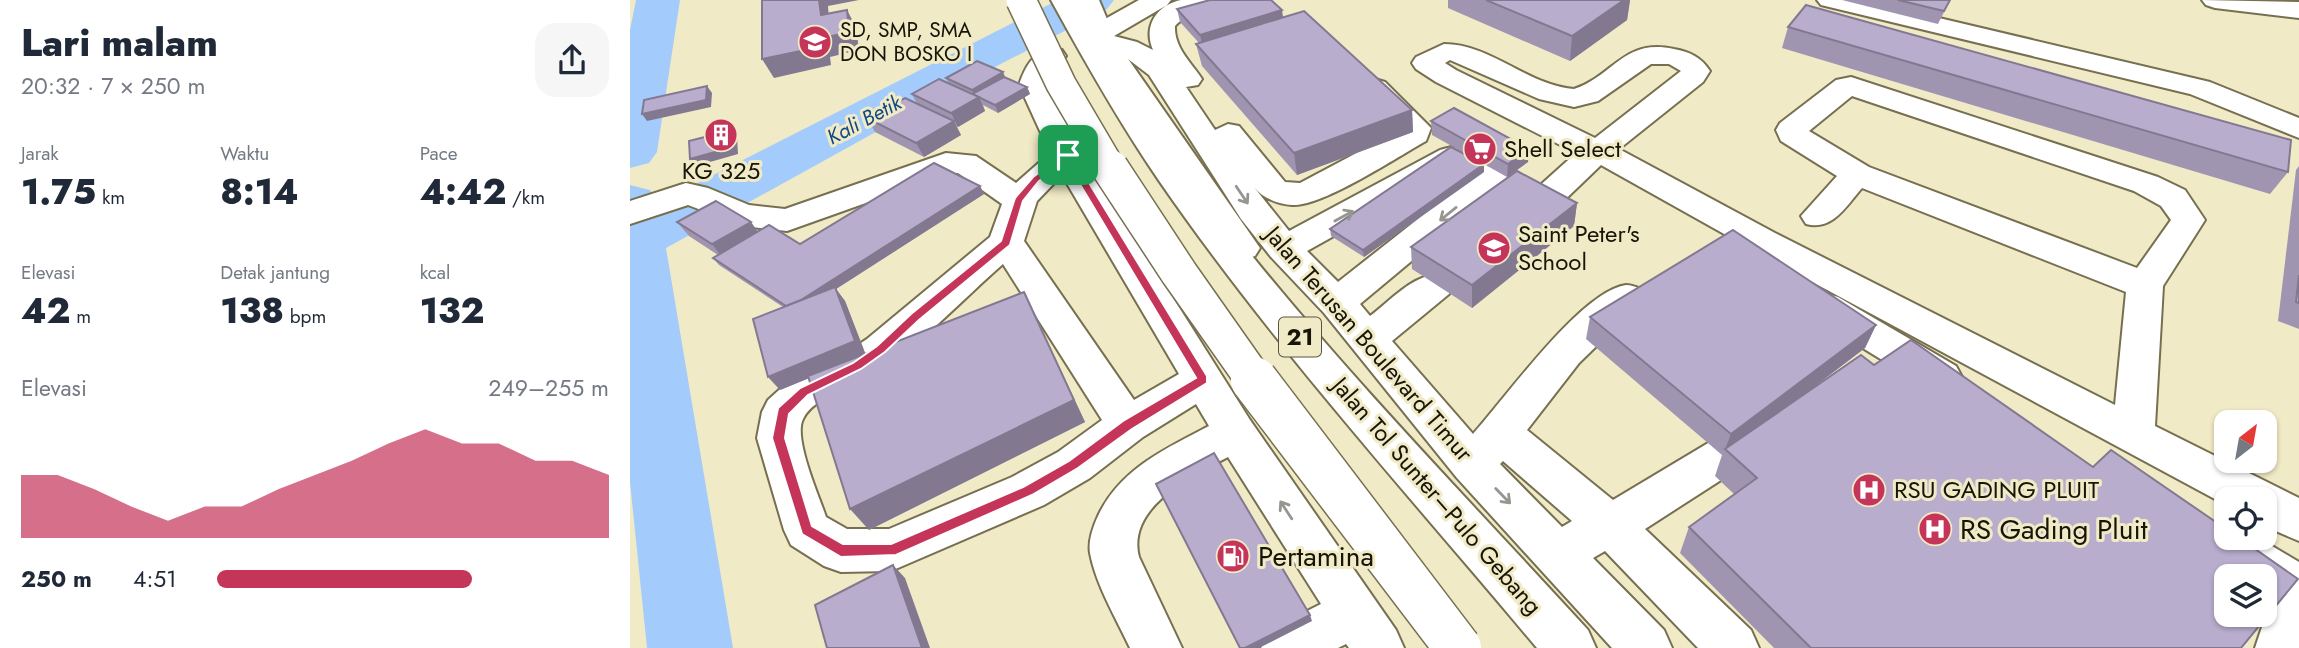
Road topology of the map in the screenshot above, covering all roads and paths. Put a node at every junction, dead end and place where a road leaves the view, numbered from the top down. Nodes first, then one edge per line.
1 (1132, 0) edge
2 (1158, 0) edge
3 (1202, 0) edge
4 (1830, 0) edge
5 (2215, 0) edge
6 (2299, 10) edge
7 (1073, 19) edge
8 (1054, 59) junction
9 (1180, 64) junction
10 (1359, 73) edge
11 (2299, 129) edge
12 (1597, 151) junction
13 (1068, 155) junction
14 (1857, 174) junction
15 (1019, 200) junction
16 (1538, 206) edge
17 (630, 213) edge
18 (1818, 216) dead end
19 (1006, 242) junction
20 (1284, 249) junction
21 (1712, 253) edge
22 (1657, 282) edge
23 (1436, 285) edge
24 (2145, 285) junction
25 (1337, 303) junction
26 (1366, 337) junction
27 (1203, 379) junction
28 (1974, 396) edge
29 (1803, 406) edge
30 (1128, 425) junction
31 (1235, 432) junction
32 (2133, 435) junction
33 (1487, 449) junction
34 (2233, 487) edge
35 (2277, 510) edge
36 (2299, 521) edge
37 (1610, 525) junction
38 (2211, 536) edge
39 (1559, 552) junction
40 (2297, 586) edge
41 (1366, 631) edge
42 (1156, 648) edge
43 (1287, 648) edge
44 (1458, 648) edge
45 (1465, 648) edge
46 (1570, 648) edge
47 (1579, 648) edge
48 (1646, 648) edge
49 (1733, 648) edge
50 (2281, 648) edge

1 - 7 main road
2 - 7 main road
3 - 9 main road
4 - 11 main road
5 - 6 main road
7 - 8 main road, bridge
7 - 9 main road, Jalan Terusan Boulevard Timur
7 - 44 main road, 21, bridge
7 - 46 main road, Jalan Tol Sunter–Pulo Gebang / 21
7 - 47 main road
8 - 13 main road
8 - 45 main road, bridge
9 - 10 main road
9 -> 20 main road, Jalan Terusan Boulevard Timur
12 - 12 main road
12 - 16 main road
12 - 32 main road
13 - 15 main road
13 - 27 main road
14 - 18 main road
14 - 24 main road
14 - 24 main road
15 - 17 main road
15 - 19 main road
19 - 30 main road
19 - 30 main road
20 - 25 main road, Jalan Terusan Boulevard Timur
20 -> 25 main road
21 - 28 main road
22 - 33 main road
23 - 26 main road
24 - 32 main road
25 - 26 main road, Jalan Terusan Boulevard Timur
26 - 33 main road, Jalan Terusan Boulevard Timur
27 - 30 main road
27 - 31 main road
29 - 37 main road
41 -> 31 main road
31 - 42 main road
32 - 34 main road
33 - 37 main road
33 -> 39 main road, Jalan Terusan Boulevard Timur
35 - 36 main road
37 - 39 main road
37 - 49 main road
38 - 40 main road
39 - 48 main road, Jalan Terusan Boulevard Timur
40 - 50 main road
41 - 43 main road

